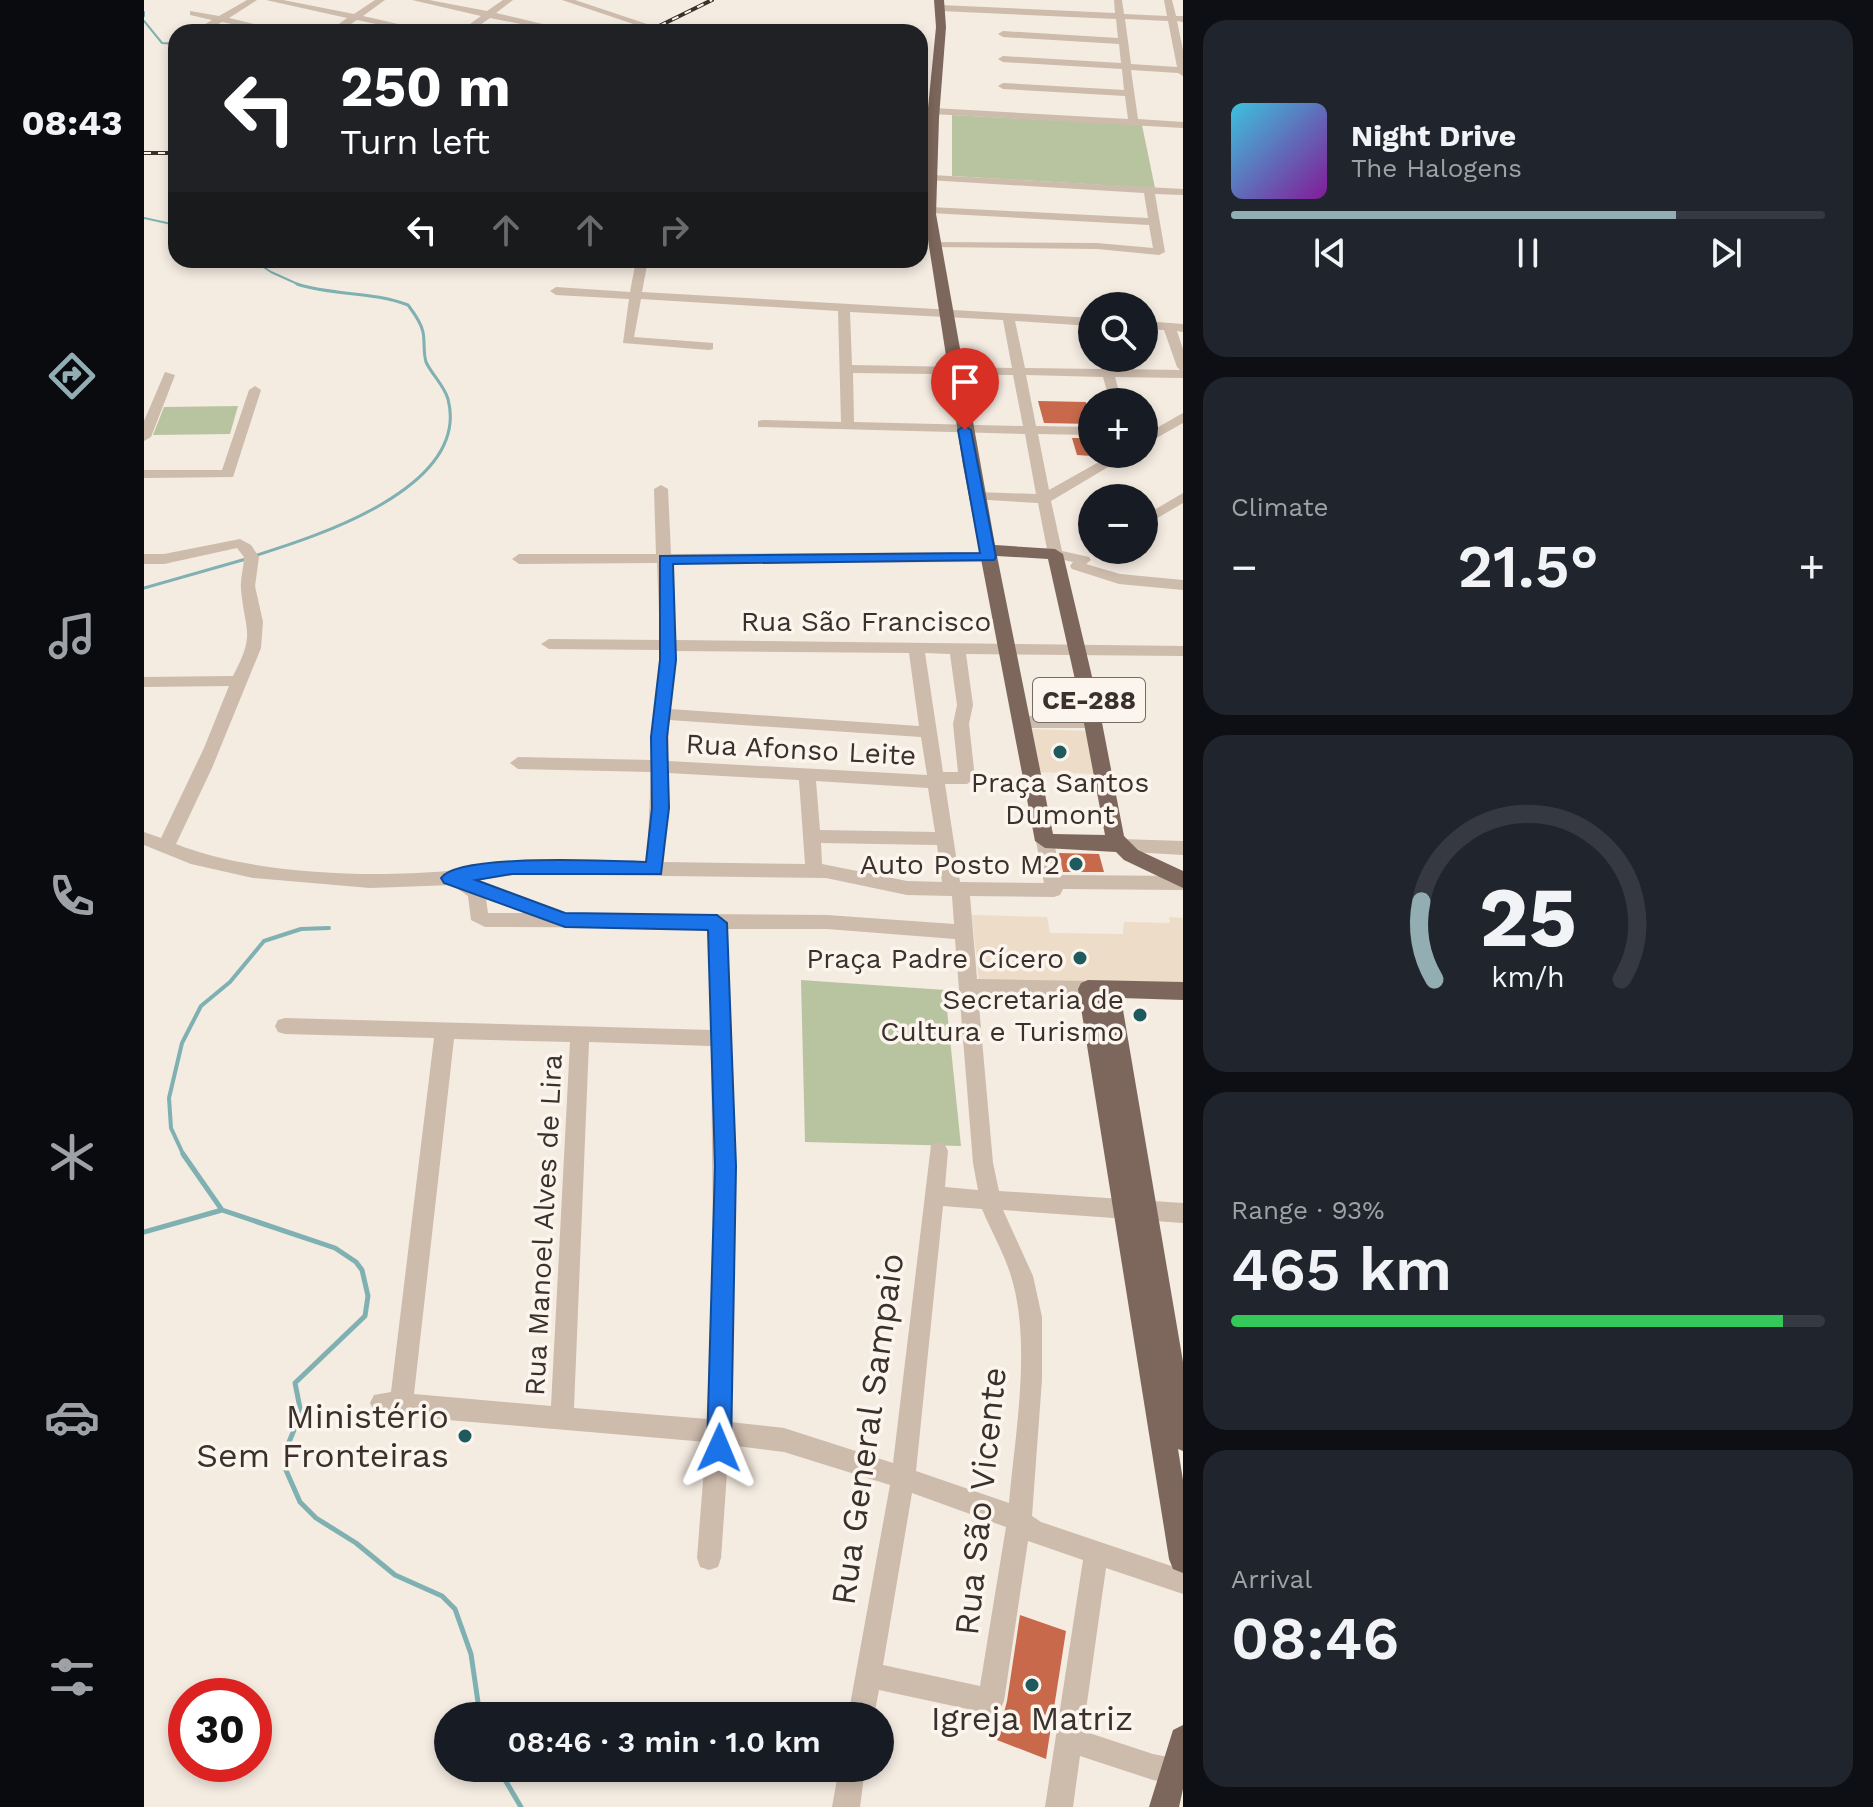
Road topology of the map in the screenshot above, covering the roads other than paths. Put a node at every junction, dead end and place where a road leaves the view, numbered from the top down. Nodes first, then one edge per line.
1 (253, 0) edge
2 (270, 0) edge
3 (381, 0) edge
4 (416, 0) edge
5 (509, 0) edge
6 (566, 0) edge
7 (1118, 0) edge
8 (1168, 0) edge
9 (939, 4) edge
10 (1002, 5) edge
11 (193, 13) dead end
12 (489, 14) junction
13 (1119, 16) junction
14 (355, 17) junction
15 (1171, 18) junction
16 (220, 19) junction
17 (1183, 19) edge
18 (211, 24) edge
19 (244, 24) edge
20 (345, 24) edge
21 (389, 24) edge
22 (475, 24) edge
23 (536, 24) edge
24 (641, 24) edge
25 (1003, 34) junction
26 (1123, 41) junction
27 (1003, 59) junction
28 (1126, 67) junction
29 (1183, 71) edge
30 (1003, 86) junction
31 (1130, 93) junction
32 (933, 111) junction
33 (1003, 115) junction
34 (1133, 122) junction
35 (1183, 125) edge
36 (932, 178) junction
37 (928, 185) edge
38 (1149, 190) junction
39 (1183, 192) edge
40 (928, 202) edge
41 (930, 210) junction
42 (1155, 222) junction
43 (930, 243) edge
44 (640, 268) edge
45 (556, 291) dead end
46 (634, 295) junction
47 (844, 306) junction
48 (945, 312) junction
49 (1008, 316) junction
50 (1078, 321) edge
51 (1176, 327) edge
52 (709, 346) dead end
53 (1183, 367) edge
54 (846, 369) junction
55 (954, 372) junction
56 (1019, 373) junction
57 (1108, 373) junction
58 (1183, 374) edge
59 (169, 375) dead end
60 (1112, 388) edge
61 (255, 390) dead end
62 (1183, 417) edge
63 (763, 424) dead end
64 (848, 427) junction
65 (965, 430) junction
66 (1031, 431) junction
67 (1078, 431) edge
68 (1158, 432) edge
69 (144, 437) edge
70 (1098, 468) edge
71 (144, 474) edge
72 (661, 489) dead end
73 (976, 496) junction
74 (1044, 499) junction
75 (1179, 504) edge
76 (1158, 515) edge
77 (988, 554) junction
78 (1055, 554) junction
79 (144, 559) edge
80 (519, 559) dead end
81 (665, 559) junction
82 (1078, 562) edge
83 (1080, 564) edge
84 (1083, 564) edge
85 (1183, 585) edge
86 (1067, 611) junction
87 (549, 644) dead end
88 (668, 646) junction
89 (1007, 647) junction
90 (916, 648) junction
91 (957, 648) junction
92 (1077, 648) junction
93 (1183, 651) edge
94 (239, 681) junction
95 (144, 682) edge
96 (661, 714) junction
97 (1024, 722) junction
98 (1093, 722) junction
99 (928, 732) junction
100 (518, 763) dead end
101 (659, 767) junction
102 (807, 776) junction
103 (936, 780) junction
104 (811, 836) junction
105 (945, 839) junction
106 (1045, 841) junction
107 (151, 842) edge
108 (1121, 846) junction
109 (1183, 848) edge
110 (655, 869) junction
111 (814, 871) junction
112 (457, 880) junction
113 (1183, 881) edge
114 (1053, 886) junction
115 (956, 889) junction
116 (565, 920) junction
117 (717, 923) junction
118 (964, 932) junction
119 (968, 987) junction
120 (1098, 989) junction
121 (1183, 991) edge
122 (285, 1026) dead end
123 (445, 1031) junction
124 (580, 1034) junction
125 (721, 1038) junction
126 (938, 1151) dead end
127 (933, 1196) junction
128 (990, 1201) junction
129 (1135, 1211) junction
130 (1183, 1213) edge
131 (562, 1419) junction
132 (719, 1434) junction
133 (1183, 1438) edge
134 (903, 1478) junction
135 (1018, 1519) junction
136 (1096, 1554) junction
137 (709, 1558) dead end
138 (1183, 1559) edge
139 (1183, 1582) edge
140 (869, 1675) junction
141 (864, 1702) edge
142 (1068, 1739) junction
143 (1183, 1740) edge
144 (1178, 1772) edge
145 (850, 1782) edge
146 (846, 1807) edge
147 (1059, 1807) edge
148 (1164, 1807) edge

1 - 16 street
2 - 14 street
3 - 14 street
4 - 12 street
5 - 12 street
6 - 24 street
7 - 13 street
8 - 15 street
9 - 10 street
9 - 32 main road, CE-288
10 - 13 street
10 - 25 street
11 - 16 street
12 - 22 street
12 - 23 street
13 - 15 street
13 - 26 street
14 - 20 street
14 - 21 street
15 - 17 street
15 - 29 street
16 - 18 street
16 - 19 street
25 - 26 street
25 - 27 street
26 - 28 street
27 - 28 street
27 - 30 street
28 - 29 street
28 - 31 street
30 - 31 street
30 - 33 street
31 - 34 street
32 - 33 street
32 - 36 main road, CE-288
33 - 34 street
34 - 35 street
36 - 37 main road, CE-288
36 - 38 street
38 - 39 street
38 - 42 street
40 - 41 main road, CE-288
41 - 42 street
41 - 43 main road, CE-288
42 - 43 street
43 - 48 main road, CE-288
44 - 46 street
45 - 46 street
46 - 47 street
46 - 52 street
47 - 48 street
47 - 54 street
48 - 49 street
48 - 55 main road, CE-288
49 - 50 street
49 - 56 street
51 - 53 street
54 - 55 street
54 - 64 street
55 - 56 street
55 - 65 main road, CE-288
56 - 57 street
56 - 66 street
57 - 58 street
57 - 60 street
59 - 69 street
61 - 71 street
62 - 68 street
63 - 64 street
64 - 65 street
65 - 66 street
65 - 73 main road, CE-288
66 - 67 street
66 - 74 street
70 - 74 street
72 - 81 street
73 - 74 street
73 - 77 main road, CE-288
74 - 78 street
75 - 76 street
77 - 78 main road
77 - 81 street
77 - 89 main road, CE-288
78 - 82 street
78 - 86 main road, CE-288
79 - 94 street
80 - 81 street
81 - 88 street
83 - 86 street
84 - 85 street
86 - 92 main road, CE-288
87 - 88 street, Rua São Francisco
88 - 90 street, Rua São Francisco
88 - 96 street
89 - 91 street, Rua São Francisco
89 - 92 street, Rua São Francisco
89 - 97 main road, CE-288
90 - 91 street, Rua São Francisco
90 - 99 street, Rua São Vicente
91 - 103 street, Rua Afonso Leite
92 - 93 street, Rua São Francisco
92 - 98 main road, CE-288
94 - 95 street
94 - 107 street
96 - 99 street
96 - 101 street
97 - 98 street
97 - 106 main road, CE-288
98 - 108 main road, CE-288
99 - 103 street, Rua São Vicente
100 - 101 street, Rua Afonso Leite
101 - 102 street, Rua Afonso Leite
101 - 110 street
102 - 103 street, Rua Afonso Leite
102 - 104 street
103 - 105 street, Rua São Vicente
104 - 105 street
104 - 111 street
105 - 115 street, Rua São Vicente
106 - 108 main road
106 - 114 street
107 - 112 street
108 - 109 street
108 - 113 main road
110 - 111 street
110 - 112 street
111 - 115 street
112 - 116 street
112 - 116 street
113 - 114 street
114 - 115 street
115 - 118 street, Rua São Vicente
116 - 117 street
117 - 118 street
117 - 125 street
118 - 119 street, Rua São Vicente
119 - 120 street
119 - 128 street, Rua São Vicente
120 - 121 main road
120 - 129 main road
122 - 123 street
123 - 124 street
123 - 131 street
124 - 125 street
124 - 131 street, Rua Manoel Alves de Lira
125 - 132 street
126 - 127 street, Rua General Sampaio
127 - 128 street
127 - 134 street, Rua General Sampaio
128 - 129 street
128 - 135 street, Rua São Vicente
129 - 130 street
129 - 133 main road
129 - 138 main road
131 - 132 street
132 - 134 street
132 - 137 street
134 - 135 street
134 - 140 street, Rua General Sampaio
135 - 136 street
135 - 140 street, Rua São Vicente
136 - 139 street
136 - 142 street
140 - 141 street, Rua General Sampaio
142 - 144 street
142 - 147 street
143 - 144 main road
144 - 148 main road
145 - 146 street

